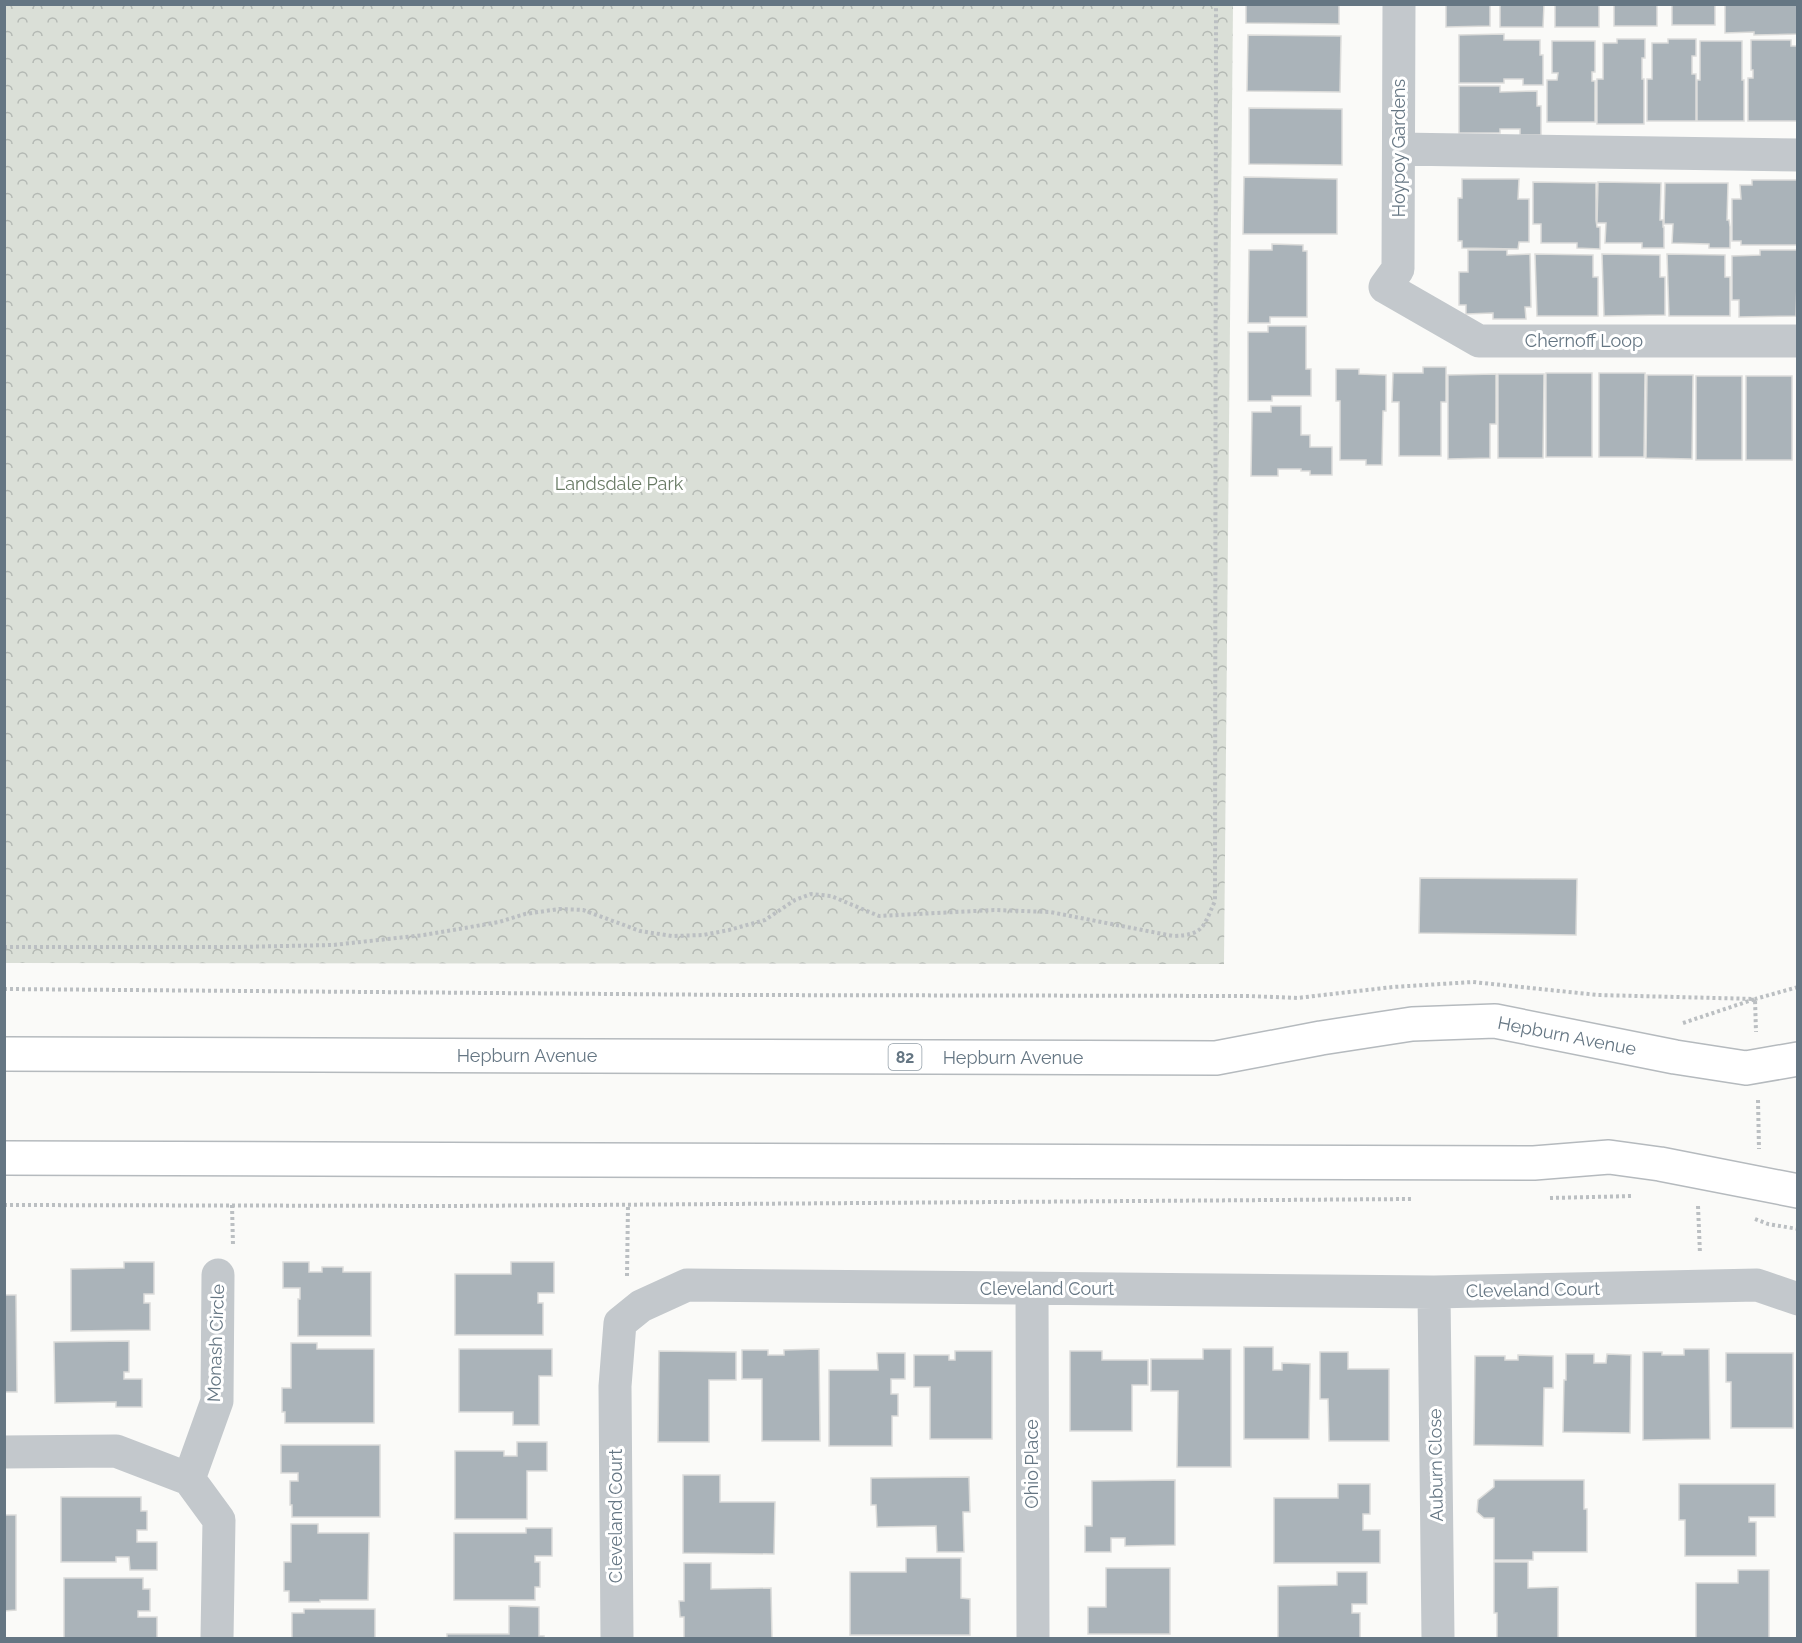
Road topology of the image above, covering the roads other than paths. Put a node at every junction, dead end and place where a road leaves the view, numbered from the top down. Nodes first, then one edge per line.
1 (1399, 4) edge
2 (1399, 149) junction
3 (1797, 155) edge
4 (1385, 287) joint
5 (1797, 341) edge
6 (4, 1054) edge
7 (1797, 1059) edge
8 (4, 1158) edge
9 (1797, 1191) edge
10 (218, 1275) dead end
11 (1032, 1289) junction
12 (1434, 1292) junction
13 (1797, 1299) edge
14 (4, 1452) edge
15 (189, 1479) junction
16 (217, 1638) edge
17 (617, 1638) edge
18 (1033, 1638) edge
19 (1438, 1638) edge

1 - 2 street, Hoypoy Gardens
2 - 3 street
2 - 4 street, Hoypoy Gardens
4 - 5 street, Chernoff Loop
6 - 7 main road, Hepburn Avenue / 82
8 - 9 main road
10 - 15 street, Monash Circle
11 - 12 street, Cleveland Court
11 - 17 street, Cleveland Court
11 - 18 street, Ohio Place
12 - 13 street, Cleveland Court
12 - 19 street, Auburn Close
14 - 15 street
15 - 16 street

